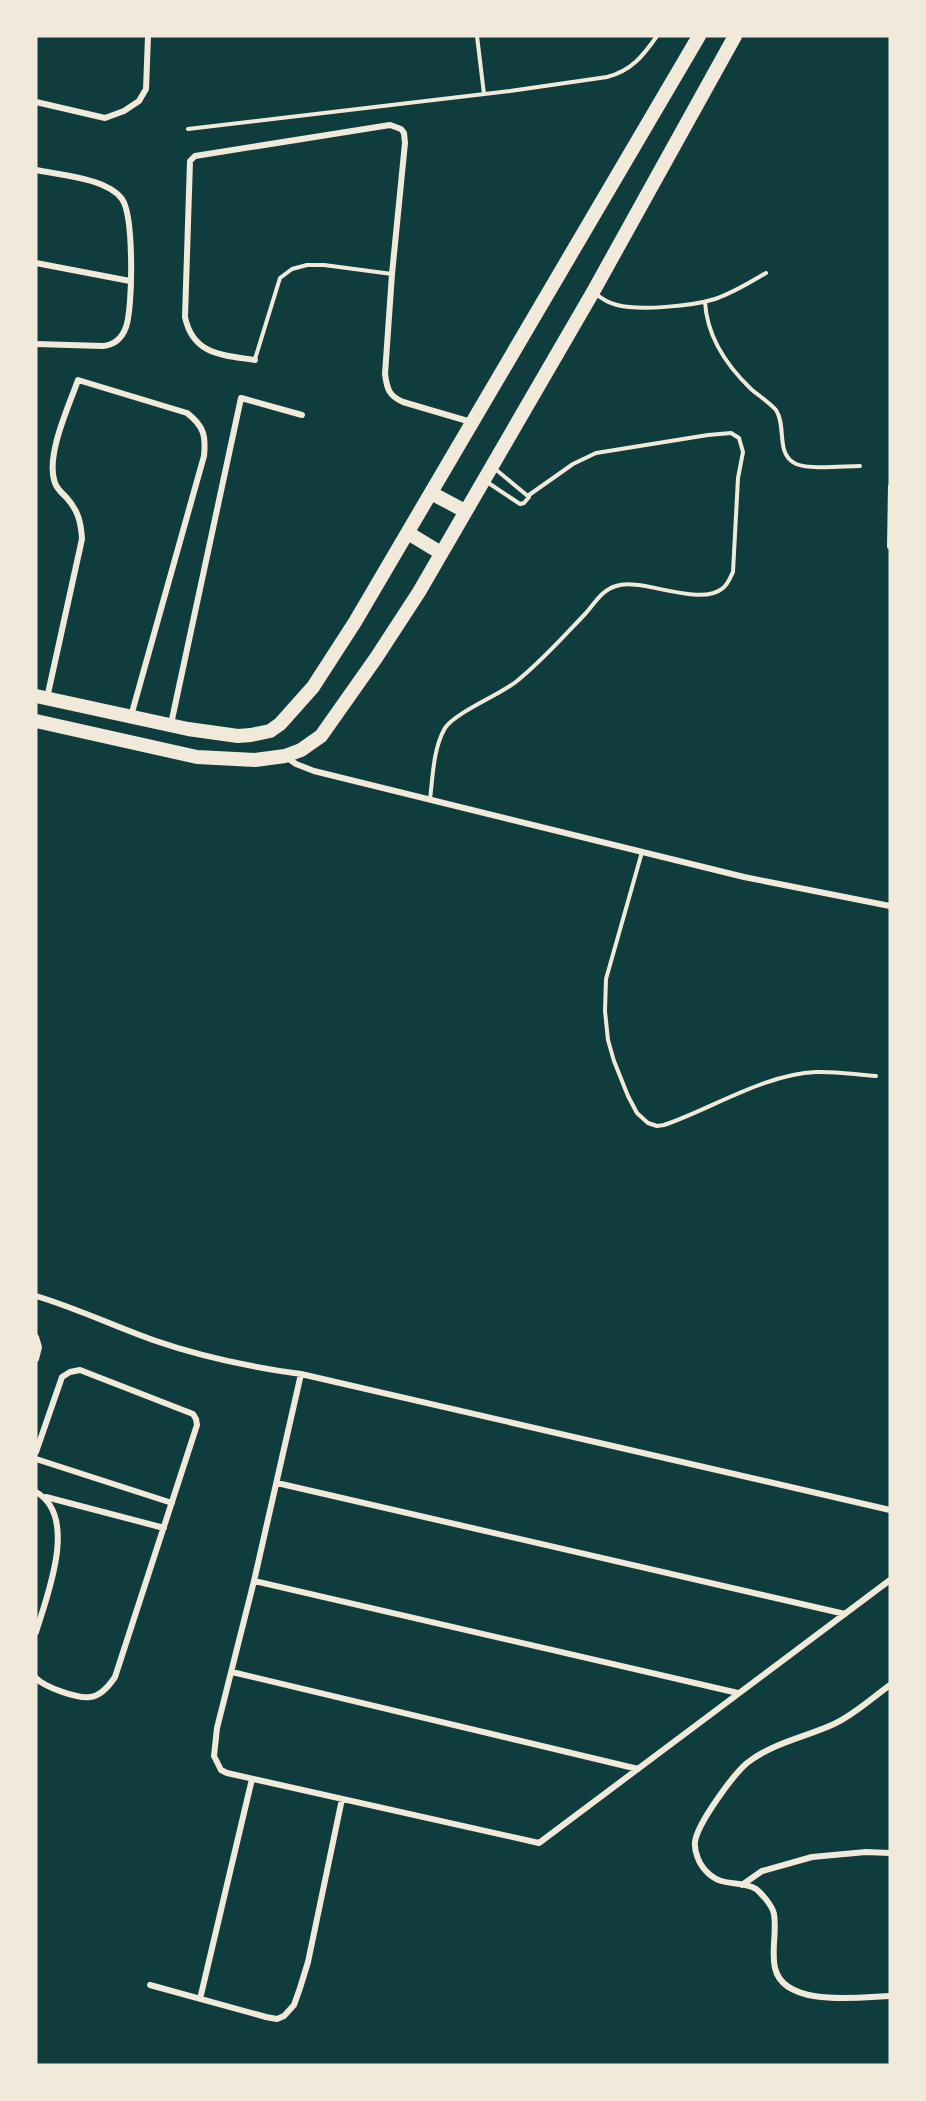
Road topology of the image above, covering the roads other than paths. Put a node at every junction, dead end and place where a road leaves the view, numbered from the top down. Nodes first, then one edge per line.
1 (148, 36) edge
2 (477, 36) edge
3 (699, 36) edge
4 (735, 36) edge
5 (654, 38) edge
6 (484, 94) junction
7 (36, 102) edge
8 (188, 129) dead end
9 (36, 170) edge
10 (36, 263) edge
11 (766, 273) dead end
12 (392, 274) junction
13 (130, 281) junction
14 (593, 292) junction
15 (705, 302) junction
16 (36, 344) edge
17 (255, 360) joint
18 (302, 415) dead end
19 (472, 422) junction
20 (491, 466) junction
21 (861, 466) dead end
22 (484, 480) junction
23 (890, 486) edge
24 (431, 493) junction
25 (529, 495) junction
26 (465, 511) junction
27 (408, 533) junction
28 (889, 547) edge
29 (441, 553) junction
30 (41, 697) edge
31 (131, 716) junction
32 (36, 721) edge
33 (171, 725) junction
34 (285, 756) junction
35 (430, 799) junction
36 (642, 852) junction
37 (890, 906) edge
38 (876, 1076) dead end
39 (36, 1296) edge
40 (36, 1337) edge
41 (36, 1359) edge
42 (301, 1374) junction
43 (36, 1452) edge
44 (36, 1459) edge
45 (277, 1483) junction
46 (36, 1492) edge
47 (46, 1497) junction
48 (172, 1503) junction
49 (890, 1510) edge
50 (164, 1528) junction
51 (890, 1580) edge
52 (255, 1581) junction
53 (845, 1614) junction
54 (36, 1632) edge
55 (232, 1672) junction
56 (36, 1678) edge
57 (890, 1685) edge
58 (738, 1693) junction
59 (638, 1769) junction
60 (252, 1779) junction
61 (342, 1799) junction
62 (890, 1853) edge
63 (742, 1885) junction
64 (150, 1985) dead end
65 (890, 1996) edge
66 (200, 1999) junction

1 - 7 street
2 - 6 lane
3 - 19 highway
4 - 14 highway
5 - 6 lane
6 - 8 lane
9 - 13 street
10 - 13 street
11 - 15 lane
12 - 17 lane
12 - 17 street
12 - 19 street
13 - 16 street
14 - 15 lane
14 - 20 highway
15 - 21 lane
18 - 33 street
19 - 24 highway
20 - 22 highway
20 - 25 lane
22 - 25 lane
22 - 26 highway
23 - 28 lane
24 - 26 highway
24 - 27 highway
25 - 35 lane
26 - 29 highway
27 - 29 highway
27 - 33 highway
29 - 34 highway
30 - 31 highway
30 - 31 street
31 - 33 highway
32 - 34 highway
34 - 35 street
35 - 36 street
36 - 37 street
36 - 38 lane
39 - 42 street
40 - 41 street
42 - 45 street
42 - 49 street
43 - 48 street
44 - 48 street
45 - 52 street
45 - 53 street
46 - 47 street
47 - 50 street
47 - 54 street
48 - 50 street
50 - 56 street
51 - 53 street
52 - 55 street
52 - 58 street
53 - 58 street
55 - 59 street
55 - 60 street
57 - 63 street
58 - 59 street
59 - 61 street
60 - 61 street
60 - 66 street
61 - 66 street
62 - 63 street
63 - 65 street
64 - 66 street

